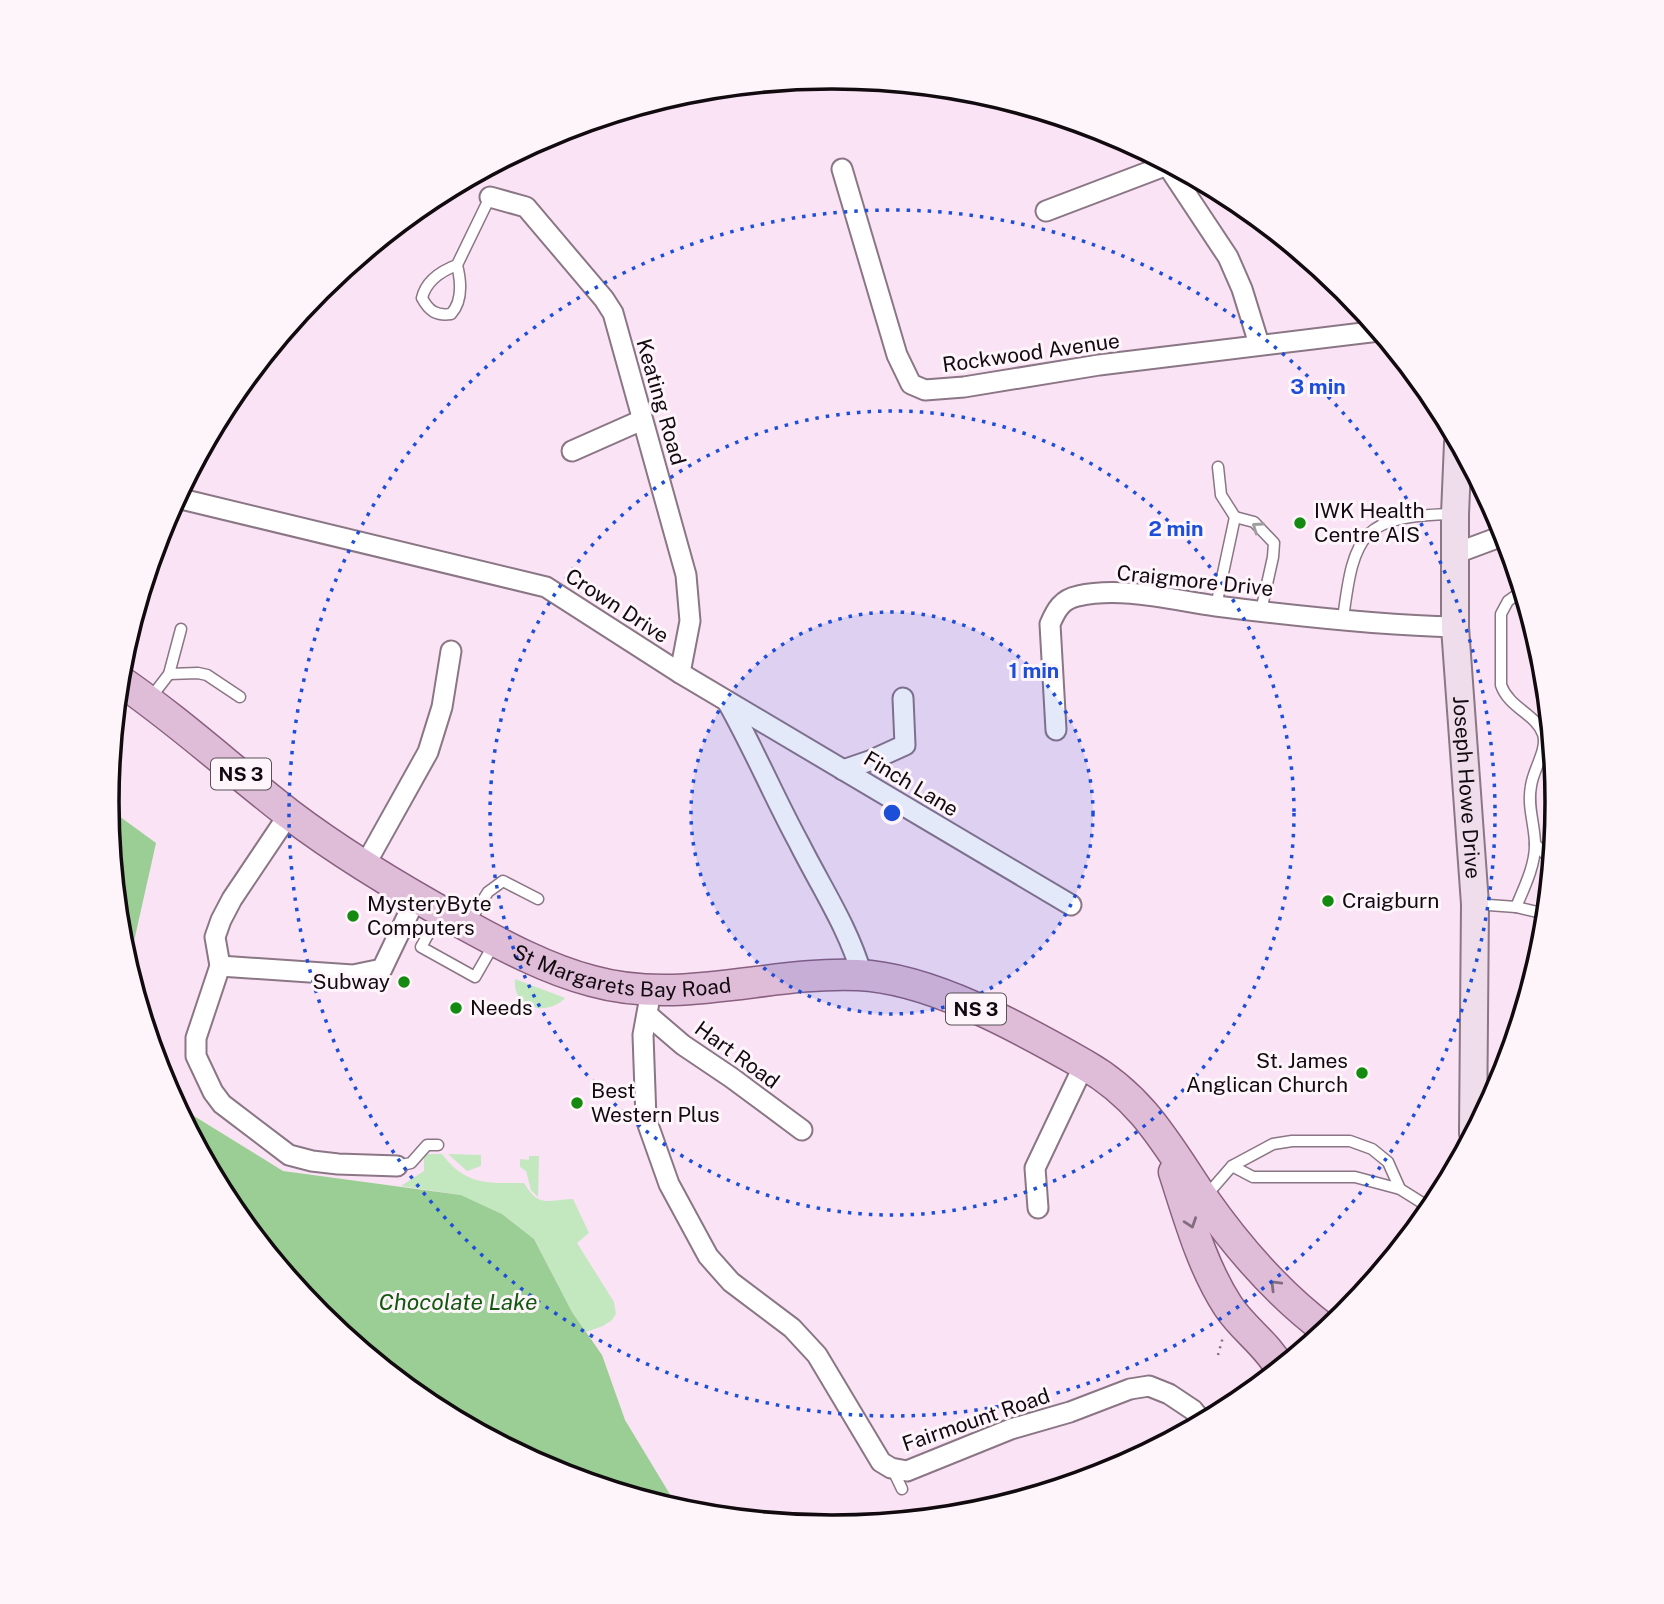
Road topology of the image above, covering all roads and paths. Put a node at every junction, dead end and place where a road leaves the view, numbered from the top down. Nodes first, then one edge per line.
1 (1155, 167) edge
2 (842, 169) dead end
3 (1176, 179) edge
4 (490, 197) joint
5 (1046, 212) dead end
6 (457, 265) junction
7 (1368, 332) edge
8 (1259, 344) junction
9 (642, 420) junction
10 (572, 452) dead end
11 (1457, 461) edge
12 (1217, 467) dead end
13 (187, 500) edge
14 (1455, 514) junction
15 (1235, 517) junction
16 (1494, 539) edge
17 (1454, 554) junction
18 (1514, 597) edge
19 (1216, 606) junction
20 (1261, 611) junction
21 (1343, 620) junction
22 (1455, 627) junction
23 (181, 629) dead end
24 (451, 651) dead end
25 (680, 673) junction
26 (169, 674) junction
27 (129, 687) edge
28 (240, 697) dead end
29 (903, 698) dead end
30 (149, 700) junction
31 (728, 702) junction
32 (1541, 729) edge
33 (1056, 730) dead end
34 (1542, 748) edge
35 (843, 770) junction
36 (289, 814) junction
37 (1535, 844) junction
38 (1543, 852) edge
39 (365, 865) junction
40 (538, 899) dead end
41 (1475, 904) junction
42 (1071, 905) dead end
43 (1517, 907) junction
44 (441, 912) junction
45 (1536, 912) edge
46 (495, 942) junction
47 (220, 966) junction
48 (862, 975) junction
49 (649, 1003) junction
50 (1084, 1065) junction
51 (1474, 1110) edge
52 (802, 1130) dead end
53 (1162, 1135) junction
54 (438, 1145) dead end
55 (397, 1166) joint
56 (1232, 1166) junction
57 (1400, 1189) junction
58 (1204, 1199) junction
59 (1422, 1203) edge
60 (1038, 1208) dead end
61 (1318, 1323) edge
62 (1275, 1360) edge
63 (1196, 1414) edge
64 (891, 1468) junction
65 (902, 1489) dead end

1 - 5 street
2 - 8 street, Rockwood Avenue
3 - 8 street
4 - 6 lane
4 - 9 street, Keating Road
6 - 6 lane
7 - 8 street, Rockwood Avenue
9 - 10 street
9 - 25 street, Keating Road
11 - 14 main road, Joseph Howe Drive
12 - 15 lane
13 - 25 street, Crown Drive
14 - 17 main road, Joseph Howe Drive
14 - 21 lane
15 - 19 lane
20 -> 15 lane
16 - 17 street
17 - 22 main road, Joseph Howe Drive
18 - 32 lane
19 - 20 street, Craigmore Drive
19 - 33 street, Craigmore Drive
20 - 21 street, Craigmore Drive
21 - 22 street, Craigmore Drive
22 - 41 main road, Joseph Howe Drive
23 - 26 lane
24 - 39 street
25 - 31 street, Crown Drive
26 - 28 lane
26 - 30 lane
27 - 30 main road, St Margarets Bay Road / NS 3
29 - 35 street
30 - 36 main road, St Margarets Bay Road / NS 3
31 - 35 street, Finch Lane
31 - 48 street, Crown Drive
34 - 37 lane
35 - 42 street, Finch Lane
36 - 39 main road, St Margarets Bay Road / NS 3
36 - 47 street
37 - 38 lane
37 - 43 lane
39 - 44 main road, St Margarets Bay Road / NS 3
40 - 44 lane
41 - 43 lane
41 - 51 main road, Joseph Howe Drive
43 - 45 lane
44 - 46 main road, St Margarets Bay Road / NS 3
44 - 46 lane
44 - 47 street
46 - 49 main road, St Margarets Bay Road / NS 3
47 - 55 street
48 - 49 main road, St Margarets Bay Road / NS 3
48 - 50 main road, St Margarets Bay Road / NS 3
49 - 52 street, Hart Road
49 - 64 street, Fairmount Road
50 - 53 main road, St Margarets Bay Road / NS 3
50 - 60 street
53 - 58 main road, St Margarets Bay Road / NS 3
53 -> 62 main road, St Margarets Bay Road / NS 3
54 - 55 lane
56 - 57 lane
56 - 57 lane
56 - 58 lane
57 - 59 lane
61 -> 58 main road, St Margarets Bay Road / NS 3
63 - 64 street, Fairmount Road
64 - 65 lane

